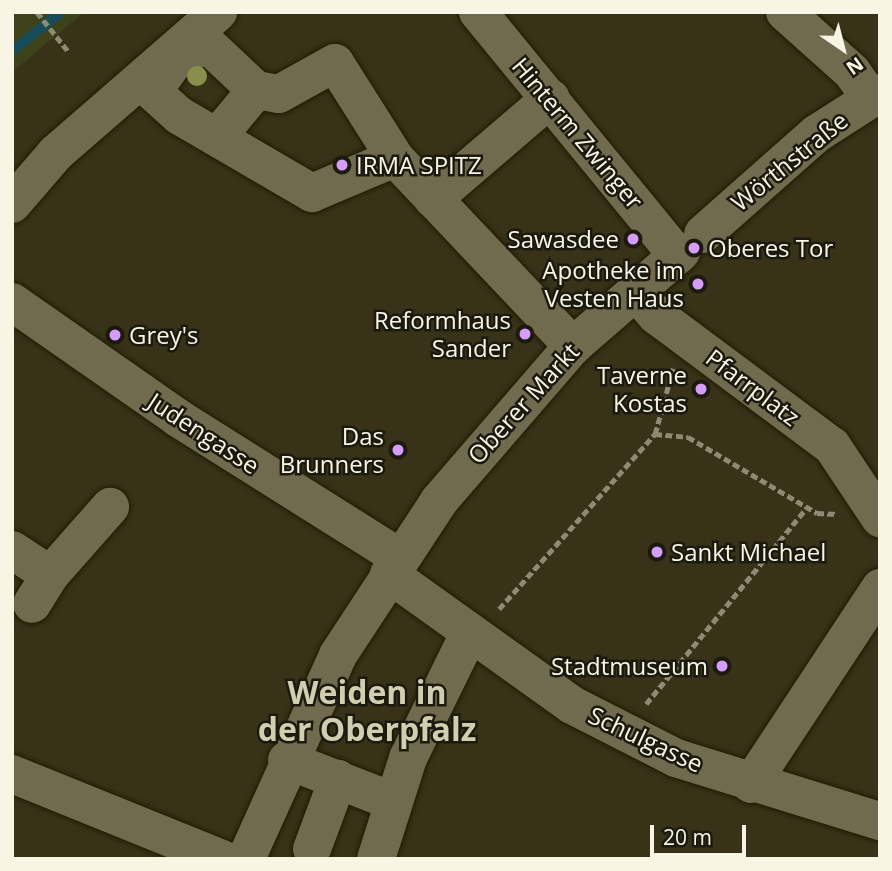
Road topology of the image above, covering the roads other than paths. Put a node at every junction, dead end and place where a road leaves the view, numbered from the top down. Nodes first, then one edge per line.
1 (218, 12) edge
2 (478, 12) edge
3 (785, 12) edge
4 (171, 60) junction
5 (256, 90) junction
6 (875, 95) edge
7 (551, 98) junction
8 (218, 136) junction
9 (396, 158) junction
10 (433, 199) junction
11 (12, 204) edge
12 (682, 245) junction
13 (635, 291) junction
14 (12, 302) edge
15 (564, 335) junction
16 (874, 493) edge
17 (110, 507) dead end
18 (12, 550) edge
19 (386, 558) junction
20 (880, 588) edge
21 (471, 638) junction
22 (287, 760) junction
23 (12, 774) edge
24 (338, 779) junction
25 (751, 784) junction
26 (392, 801) junction
27 (880, 821) edge
28 (312, 849) dead end
29 (215, 856) edge
30 (246, 859) edge
31 (376, 859) edge

1 - 4 street
2 - 7 street, Hinterm Zwinger
3 - 6 street
4 - 5 street
4 - 8 street
4 - 11 street
5 - 8 street
5 - 9 street
6 - 12 street, Wörthstraße
7 - 10 street
7 - 12 street, Hinterm Zwinger
8 - 9 street
9 - 10 street
10 - 15 street
12 - 13 street, Oberer Markt
13 - 15 street, Oberer Markt
13 - 16 street, Pfarrplatz
14 - 19 street, Judengasse
15 - 19 street, Oberer Markt
17 - 18 street
19 - 21 street
19 - 22 street, Oberer Markt
20 - 25 street
21 - 25 street, Schulgasse
21 - 26 street
22 - 24 street
22 - 30 street, Oberer Markt
23 - 29 street
24 - 26 street
24 - 28 street
25 - 27 street, Schulgasse
26 - 31 street

